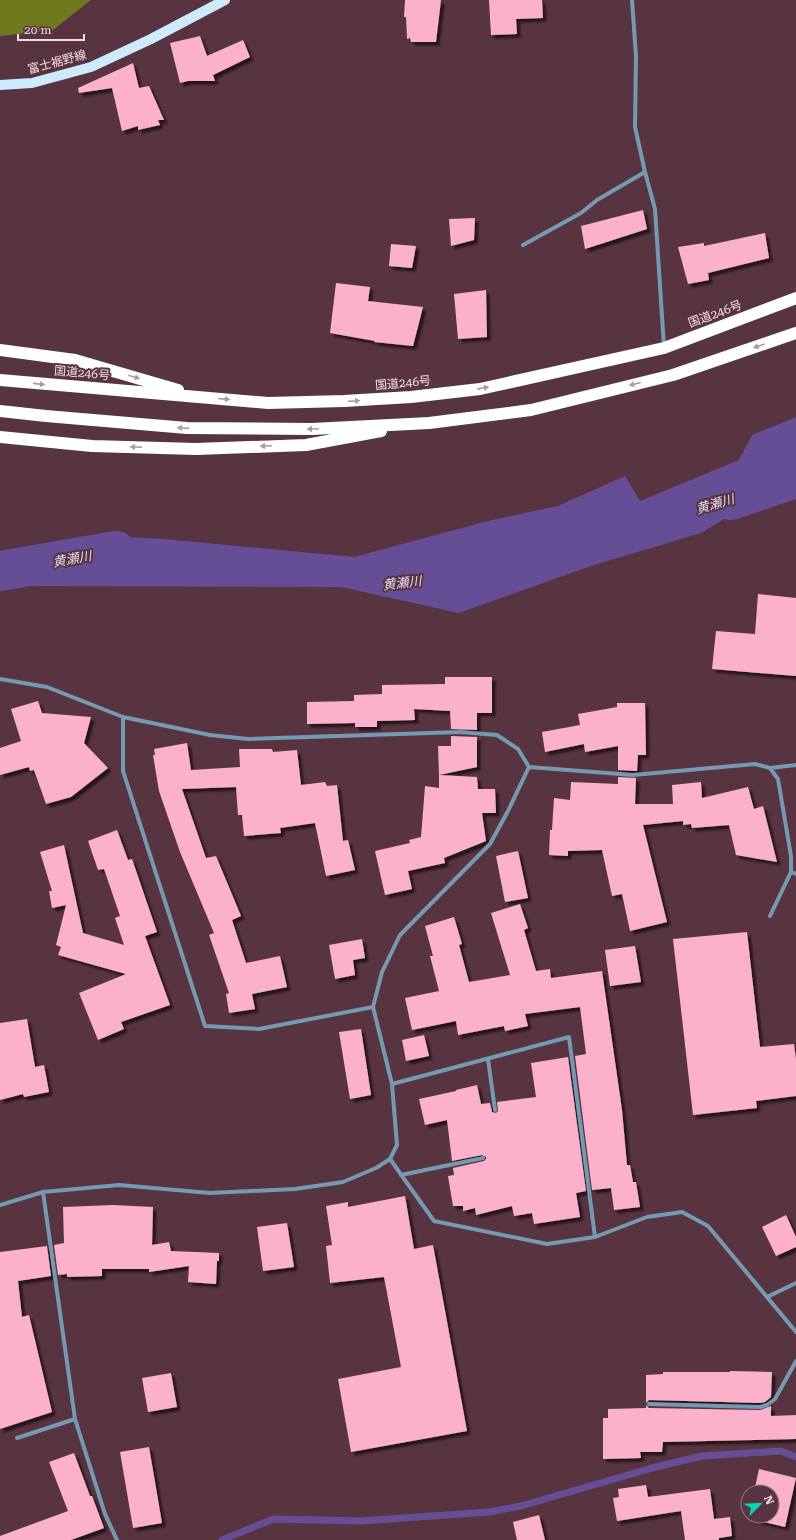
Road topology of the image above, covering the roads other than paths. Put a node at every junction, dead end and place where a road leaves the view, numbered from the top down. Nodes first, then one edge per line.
1 (225, 0) edge
2 (632, 0) edge
3 (0, 85) edge
4 (645, 172) junction
5 (523, 245) dead end
6 (796, 298) edge
7 (796, 333) edge
8 (664, 348) junction
9 (0, 350) edge
10 (0, 380) edge
11 (200, 396) junction
12 (0, 411) edge
13 (429, 422) junction
14 (0, 437) edge
15 (0, 679) edge
16 (123, 717) junction
17 (796, 765) edge
18 (530, 767) junction
19 (770, 768) junction
20 (791, 872) junction
21 (796, 874) edge
22 (770, 916) dead end
23 (373, 1007) junction
24 (488, 1059) junction
25 (392, 1084) junction
26 (495, 1110) dead end
27 (483, 1158) dead end
28 (390, 1159) junction
29 (401, 1175) junction
30 (43, 1192) junction
31 (0, 1205) edge
32 (595, 1237) junction
33 (796, 1283) edge
34 (768, 1297) junction
35 (796, 1332) edge
36 (796, 1361) edge
37 (649, 1404) dead end
38 (75, 1419) junction
39 (17, 1438) dead end
40 (117, 1540) edge

1 - 3 main road, 富士裾野線
2 - 4 street
4 - 5 street
4 - 8 street
6 - 8 highway, 国道246号
7 -> 13 highway
11 -> 8 highway, 国道246号
9 -> 11 highway
10 -> 11 highway, 国道246号
13 -> 12 highway
13 -> 14 highway
15 - 16 street
16 - 18 street
16 - 23 street
17 - 19 street
18 - 19 street
18 - 23 street
19 - 20 street
20 - 21 street
20 - 22 street
23 - 25 street
24 - 25 street
24 - 26 street
24 - 32 street
25 - 28 street
27 - 29 street
28 - 29 street
28 - 30 street
29 - 32 street
30 - 31 street
30 - 38 street
32 - 34 street
33 - 34 street
34 - 35 street
36 - 37 street
38 - 39 street
38 - 40 street

